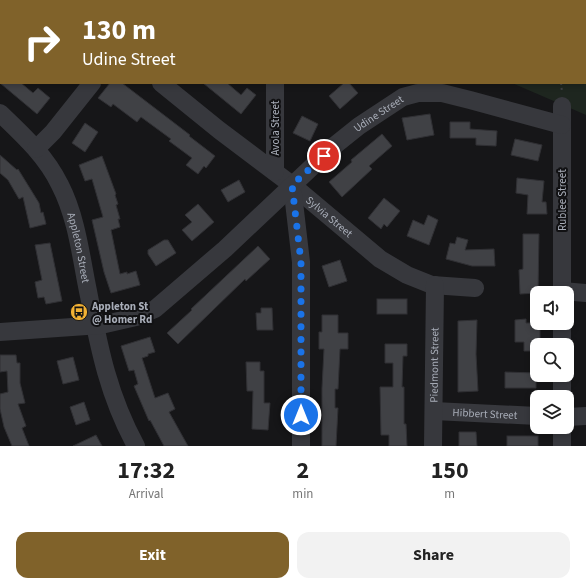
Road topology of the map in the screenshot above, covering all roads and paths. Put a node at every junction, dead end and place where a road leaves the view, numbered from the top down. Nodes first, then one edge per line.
1 (91, 84) edge
2 (162, 84) edge
3 (275, 84) edge
4 (562, 106) dead end
5 (0, 113) edge
6 (562, 125) junction
7 (36, 149) junction
8 (275, 172) junction
9 (292, 185) junction
10 (435, 285) junction
11 (562, 286) edge
12 (475, 288) dead end
13 (574, 292) edge
14 (586, 293) edge
15 (95, 326) junction
16 (0, 332) edge
17 (434, 411) junction
18 (530, 416) edge
19 (586, 416) edge
20 (574, 417) edge
21 (562, 434) edge
22 (136, 446) edge
23 (301, 446) edge
24 (433, 446) edge
25 (562, 446) edge

1 - 7 street
2 - 8 street, Sylvia Street
3 - 8 street, Avola Street
4 - 6 street, Rublee Street
5 - 7 street, Appleton Street
6 - 9 street, Udine Street
6 - 11 street, Rublee Street
7 - 15 street, Appleton Street
8 - 9 street, Sylvia Street
9 - 10 street, Sylvia Street
9 - 15 street, Udine Street
9 - 23 street
10 - 12 street, Sylvia Street
10 - 17 street, Piedmont Street
13 - 14 street
15 - 16 street, Udine Street
15 - 22 street, Appleton Street
17 - 18 street, Hibbert Street
17 - 24 street, Piedmont Street
19 - 20 street
21 - 25 street

